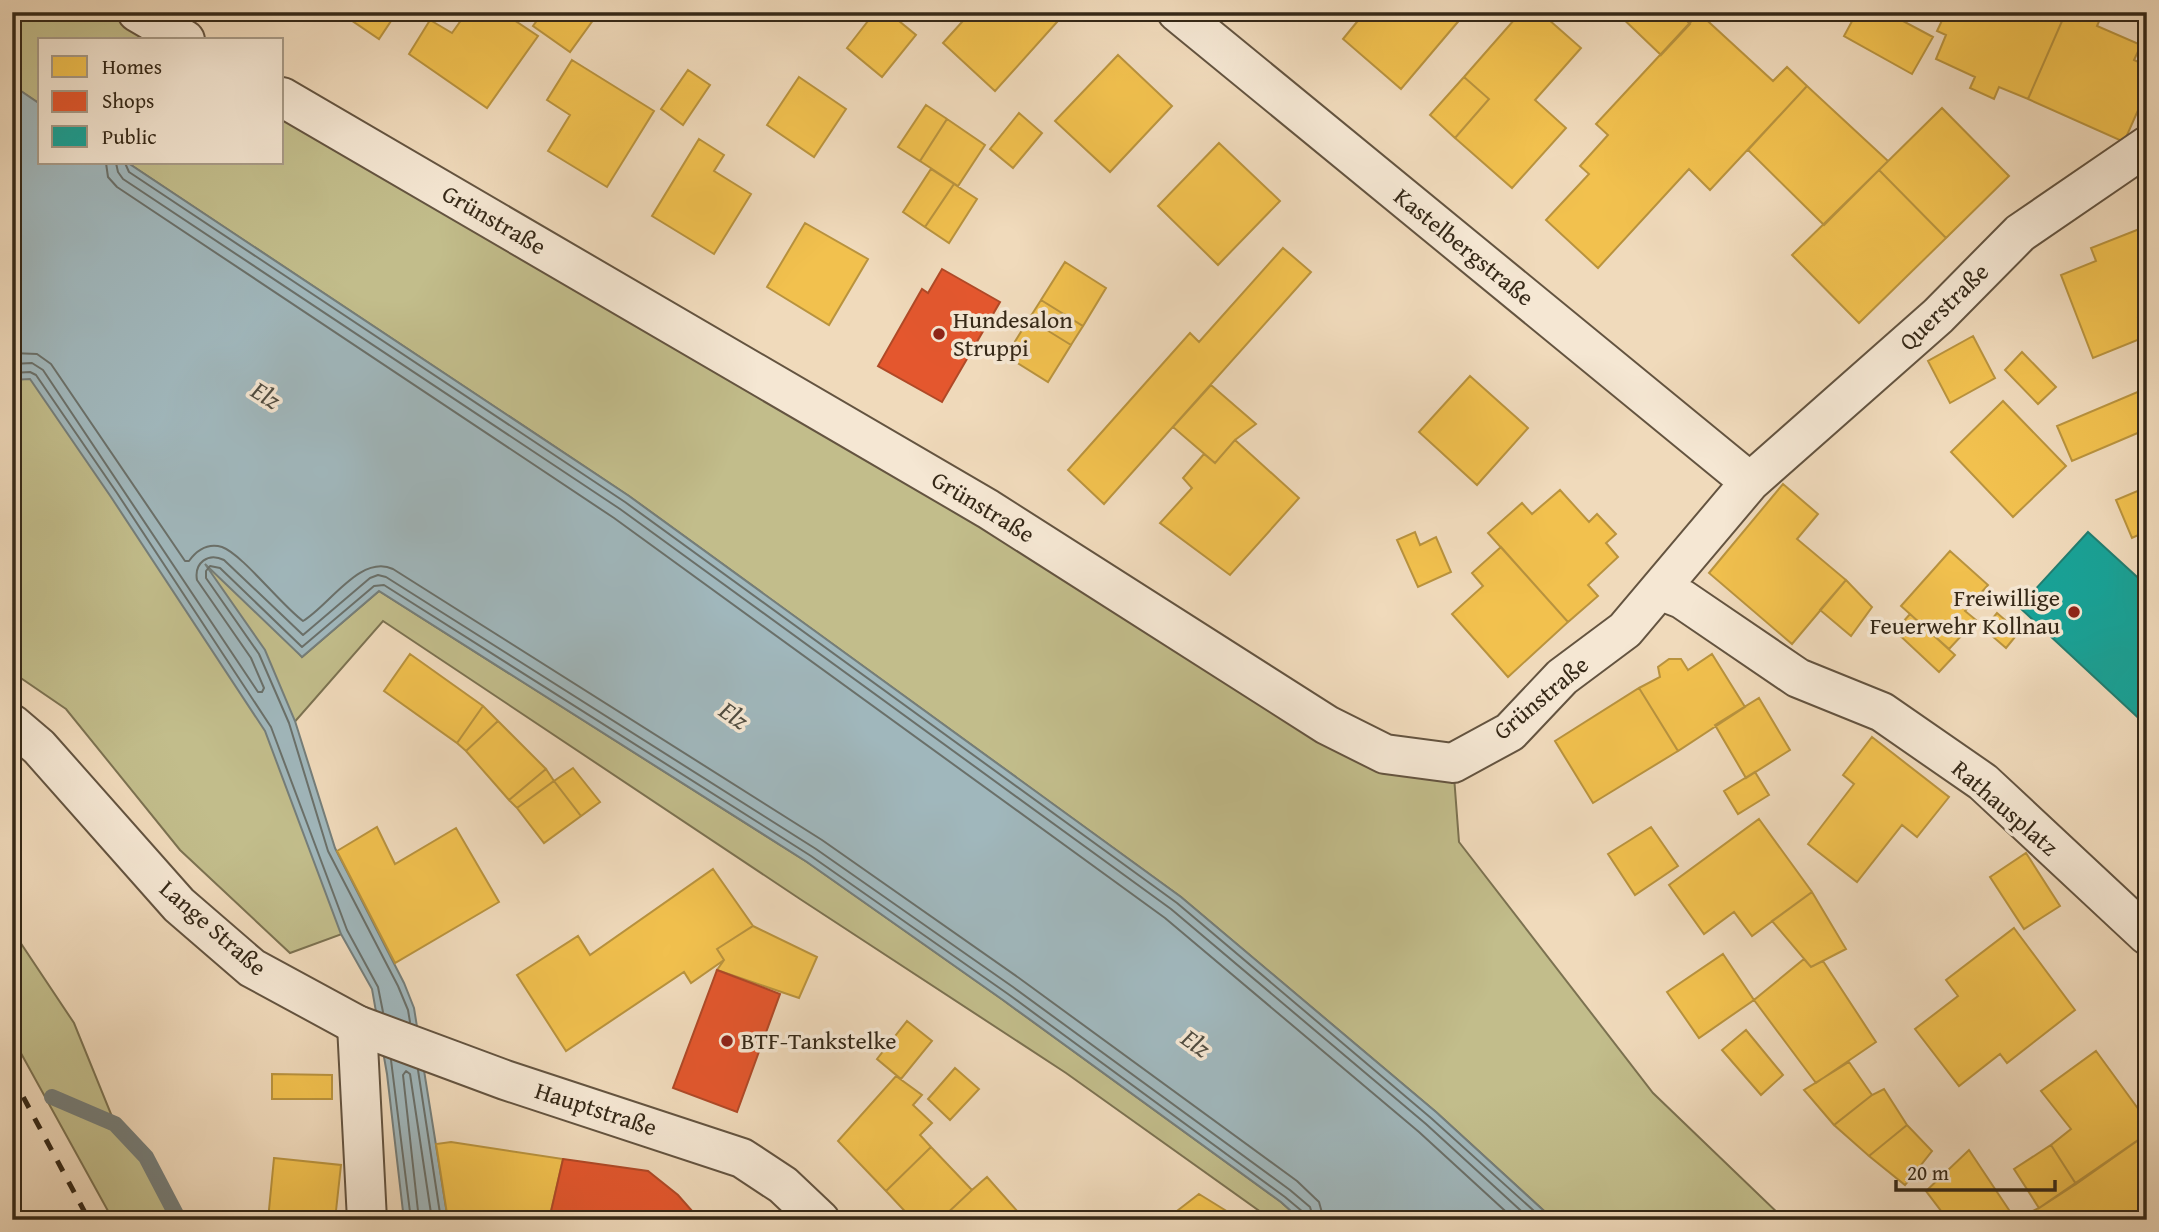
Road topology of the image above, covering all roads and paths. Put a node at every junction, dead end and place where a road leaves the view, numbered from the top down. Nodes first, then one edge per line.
1 (137, 12) edge
2 (1177, 12) edge
3 (182, 38) edge
4 (284, 98) edge
5 (2147, 146) edge
6 (1750, 482) junction
7 (1659, 590) junction
8 (12, 724) edge
9 (2147, 935) edge
10 (357, 1025) junction
11 (367, 1220) edge
12 (820, 1220) edge

1 - 3 street
2 - 6 street, Kastelbergstraße
4 - 7 street, Grünstraße
5 - 6 street, Querstraße
6 - 7 street, Grünstraße
7 - 9 street, Rathausplatz
8 - 10 street, Lange Straße
10 - 11 street
10 - 12 street, Hauptstraße

